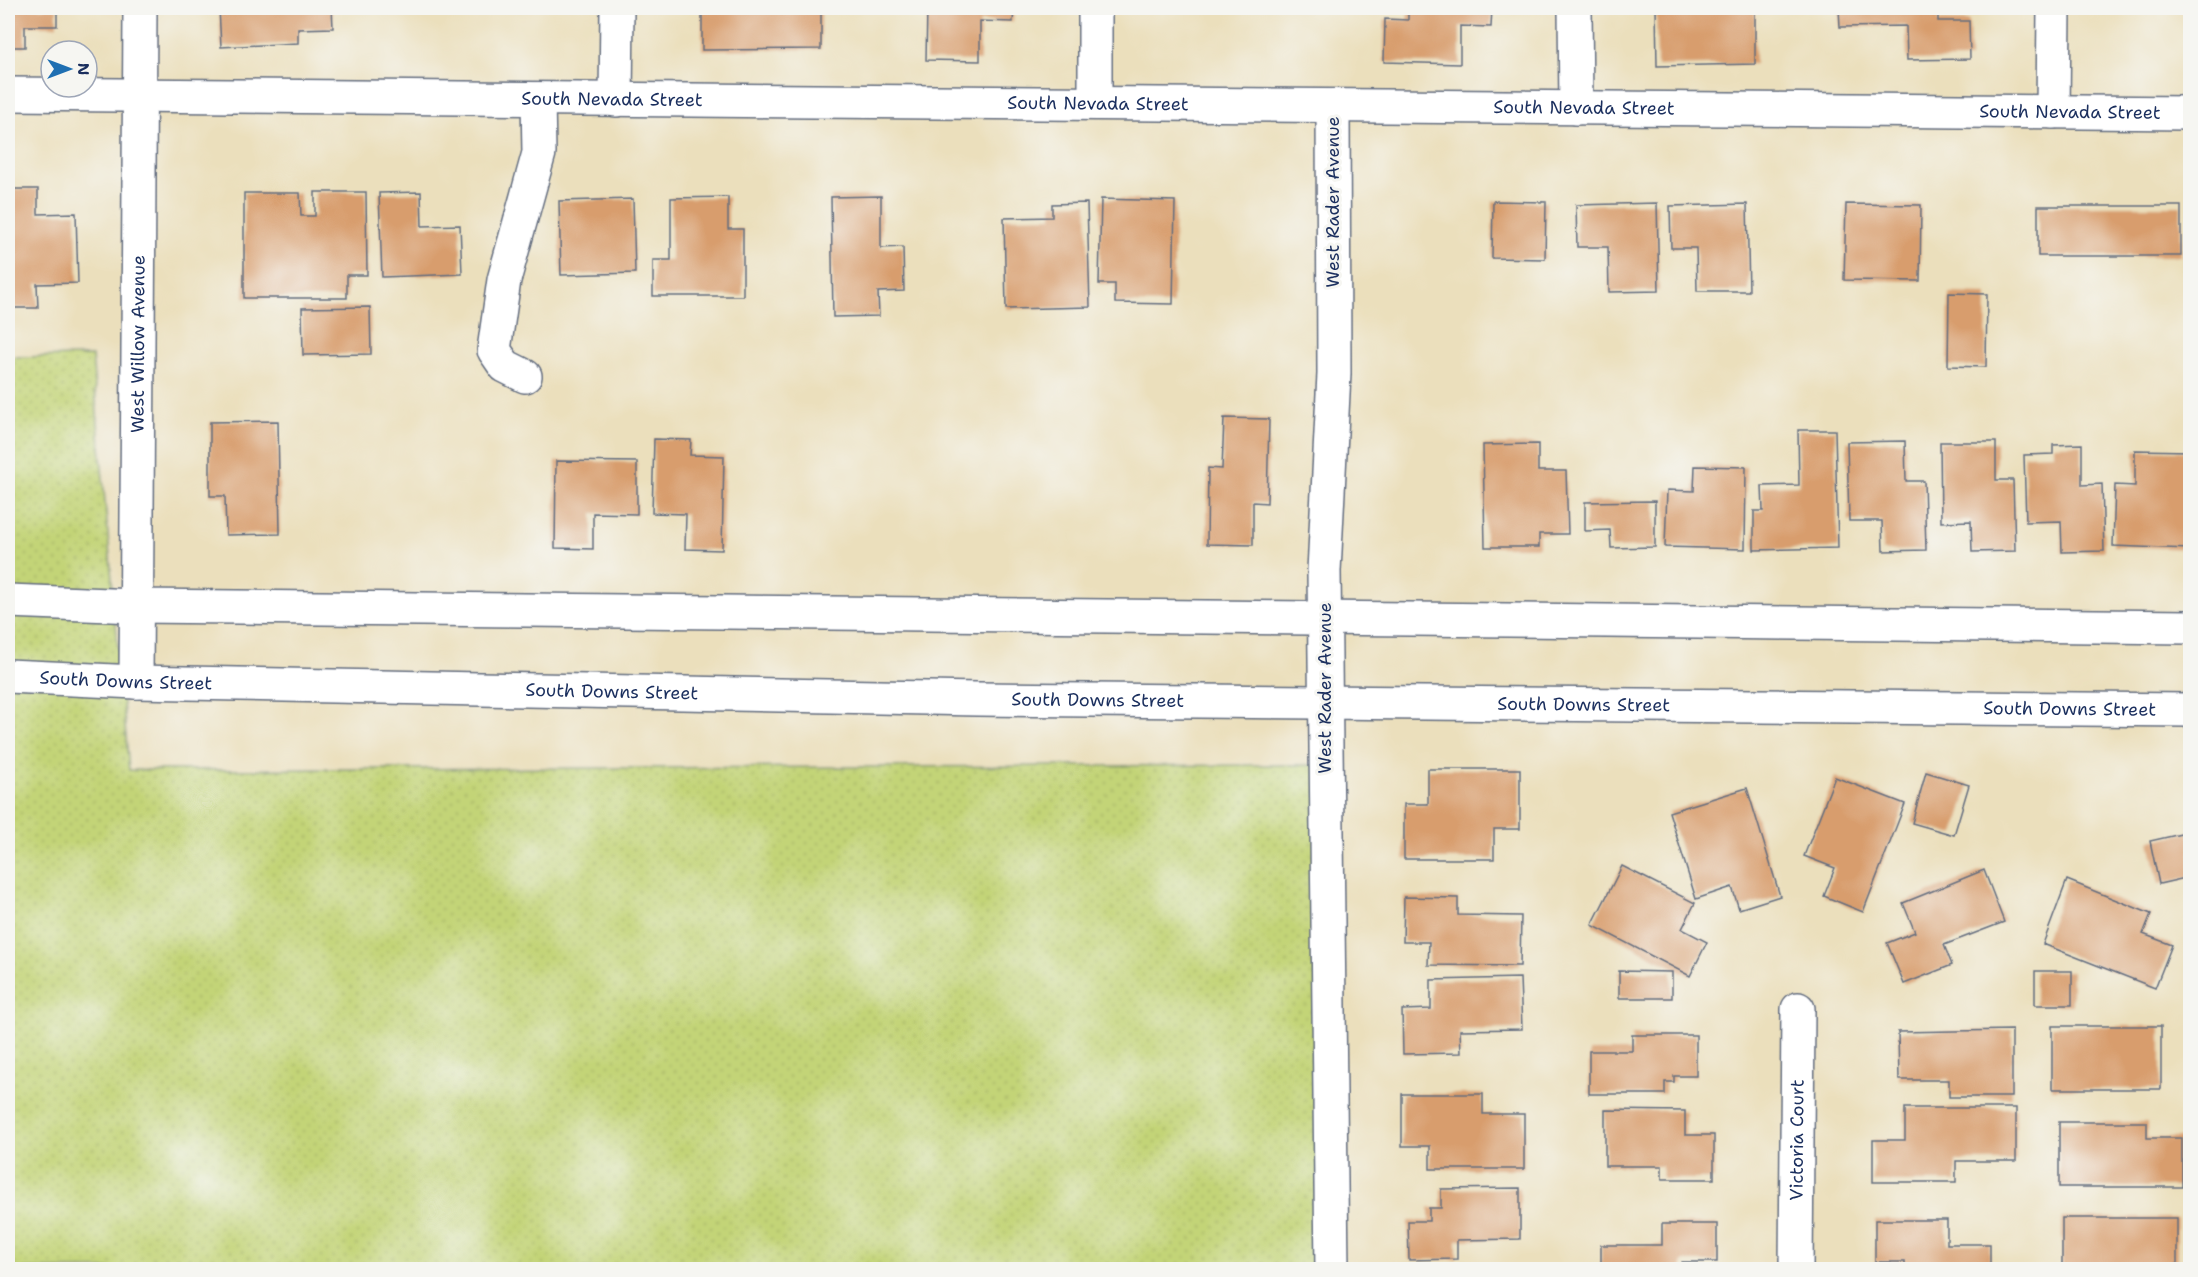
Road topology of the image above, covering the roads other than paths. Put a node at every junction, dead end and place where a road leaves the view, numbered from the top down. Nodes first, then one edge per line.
1 (140, 8) edge
2 (617, 8) edge
3 (1095, 8) edge
4 (1575, 8) edge
5 (2054, 8) edge
6 (8, 94) edge
7 (140, 96) junction
8 (538, 99) junction
9 (616, 99) junction
10 (1095, 104) junction
11 (1333, 106) junction
12 (1576, 108) junction
13 (2053, 112) junction
14 (2190, 113) edge
15 (525, 376) dead end
16 (8, 601) edge
17 (136, 606) junction
18 (1325, 618) junction
19 (2190, 627) edge
20 (8, 676) edge
21 (136, 682) junction
22 (1324, 702) junction
23 (2190, 710) edge
24 (1798, 1009) dead end
25 (1332, 1269) edge
26 (1796, 1269) edge

1 - 7 street, West Willow Avenue
2 - 9 street
3 - 10 street
4 - 12 street
5 - 13 street
6 - 7 street, South Nevada Street
7 - 8 street, South Nevada Street
7 - 17 street, West Willow Avenue
8 - 9 street, South Nevada Street
8 - 15 street
9 - 10 street, South Nevada Street
10 - 11 street, South Nevada Street
11 - 12 street, South Nevada Street
11 - 18 street, West Rader Avenue
12 - 13 street, South Nevada Street
13 - 14 street, South Nevada Street
16 - 17 street
17 - 18 street
17 - 21 street, West Willow Avenue
18 - 19 street
18 - 22 street, West Rader Avenue
20 - 21 street, South Downs Street
21 - 22 street, South Downs Street
22 - 23 street, South Downs Street
22 - 25 street, West Rader Avenue
24 - 26 street, Victoria Court

